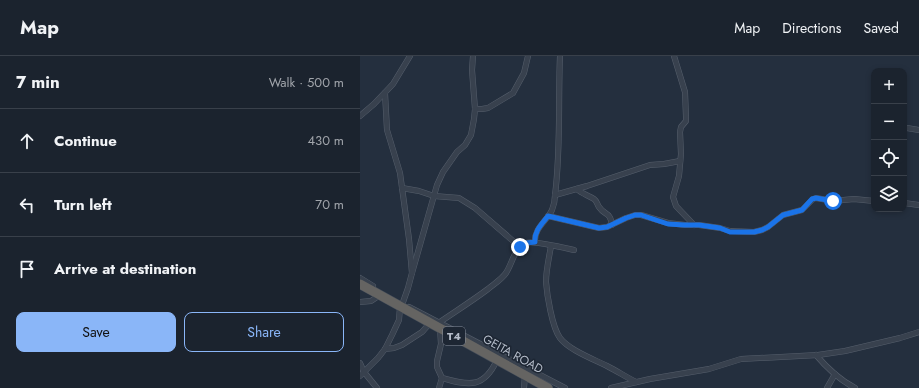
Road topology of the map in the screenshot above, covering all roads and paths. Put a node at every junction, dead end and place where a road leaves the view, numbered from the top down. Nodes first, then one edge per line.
1 (410, 56) edge
2 (473, 56) edge
3 (528, 56) edge
4 (560, 56) edge
5 (674, 56) edge
6 (385, 93) junction
7 (475, 109) junction
8 (360, 116) edge
9 (907, 128) dead end
10 (919, 130) edge
11 (680, 161) junction
12 (402, 188) junction
13 (577, 189) junction
14 (555, 195) junction
15 (434, 196) junction
16 (871, 201) edge
17 (907, 203) edge
18 (919, 205) edge
19 (548, 216) junction
20 (612, 225) junction
21 (694, 225) junction
22 (535, 242) junction
23 (551, 246) junction
24 (520, 247) junction
25 (574, 250) dead end
26 (412, 273) junction
27 (360, 278) edge
28 (360, 284) edge
29 (380, 295) junction
30 (360, 302) edge
31 (401, 306) junction
32 (430, 323) junction
33 (440, 325) junction
34 (919, 327) edge
35 (917, 333) edge
36 (385, 349) junction
37 (816, 355) junction
38 (497, 360) junction
39 (360, 363) edge
40 (362, 374) edge
41 (525, 374) junction
42 (835, 374) junction
43 (442, 378) junction
44 (636, 382) junction
45 (546, 387) edge
46 (376, 388) edge
47 (439, 388) edge
48 (524, 388) edge
49 (565, 388) edge
50 (611, 388) edge
51 (826, 388) edge
52 (855, 388) edge

1 - 6 street
2 - 7 street
3 - 7 street
4 - 14 street
5 - 11 street
6 - 8 street
6 - 12 street
7 - 15 street
9 - 10 street
11 - 13 street
11 - 21 street
12 - 15 street
12 - 26 street
13 - 14 street
13 - 20 street
14 - 19 street
15 - 24 street
15 - 26 street
16 - 21 street
17 - 18 street
19 - 20 street
19 - 22 street
20 - 21 street
22 - 23 street
22 - 24 street
23 - 25 street
23 - 44 street
24 - 33 street
26 - 31 street
27 - 31 street
28 - 29 highway, GEITA ROAD / T4
29 - 30 street
29 - 31 highway, GEITA ROAD / T4
31 - 32 highway, GEITA ROAD / T4
31 - 33 street
31 - 36 street
32 - 33 highway, GEITA ROAD / T4
32 - 36 street
33 - 38 highway, GEITA ROAD / T4
33 - 43 street
33 - 49 street
34 - 35 street
35 - 37 street
36 - 40 street
37 - 42 street
37 - 44 street
38 - 41 highway, GEITA ROAD / T4
38 - 43 street
39 - 40 street
40 - 46 street
41 - 45 highway, GEITA ROAD / T4
41 - 48 street
42 - 51 street
42 - 52 street
43 - 47 street
44 - 50 street

